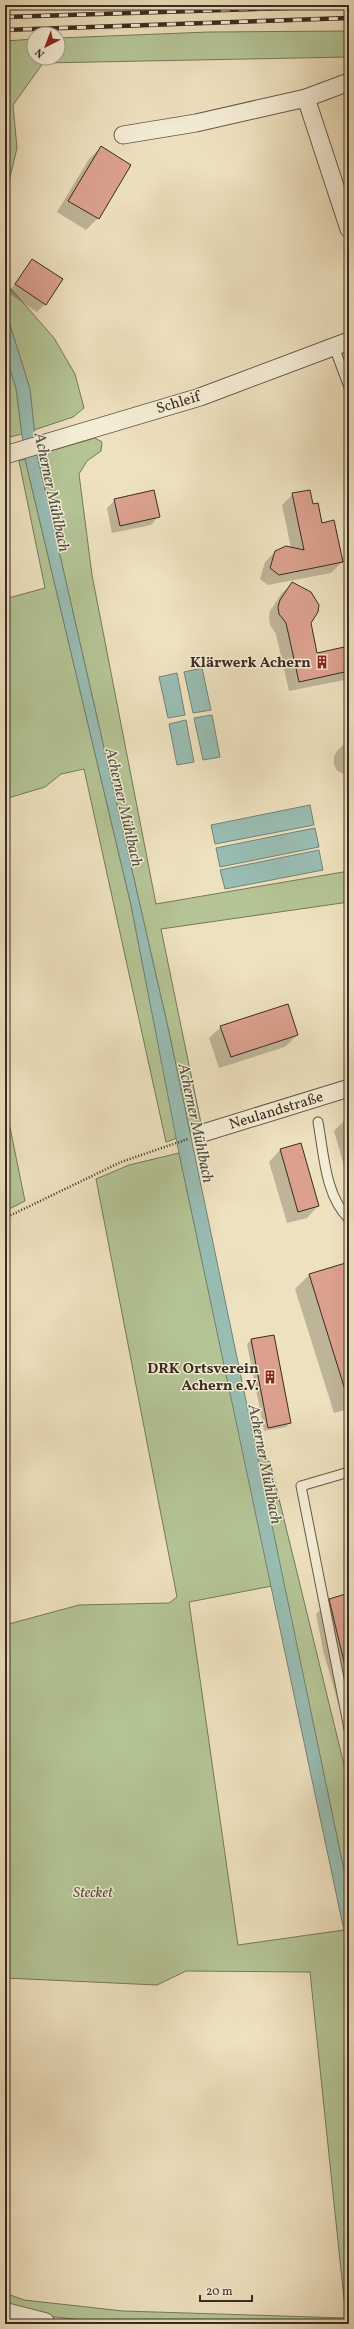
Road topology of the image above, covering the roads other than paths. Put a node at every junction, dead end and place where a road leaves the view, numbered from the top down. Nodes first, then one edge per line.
1 (349, 82) edge
2 (306, 98) junction
3 (123, 135) dead end
4 (349, 228) edge
5 (342, 344) edge
6 (349, 387) edge
7 (5, 455) edge
8 (349, 1088) edge
9 (318, 1122) dead end
10 (203, 1133) road end
11 (349, 1220) edge
12 (349, 1472) edge
13 (349, 1729) edge
14 (5, 2314) edge
15 (44, 2324) edge

1 - 2 street
2 - 3 street
2 - 4 street
5 - 6 lane
5 - 7 street, Schleif
8 - 10 street, Neulandstraße
9 - 11 lane
12 - 13 lane
14 - 15 street

